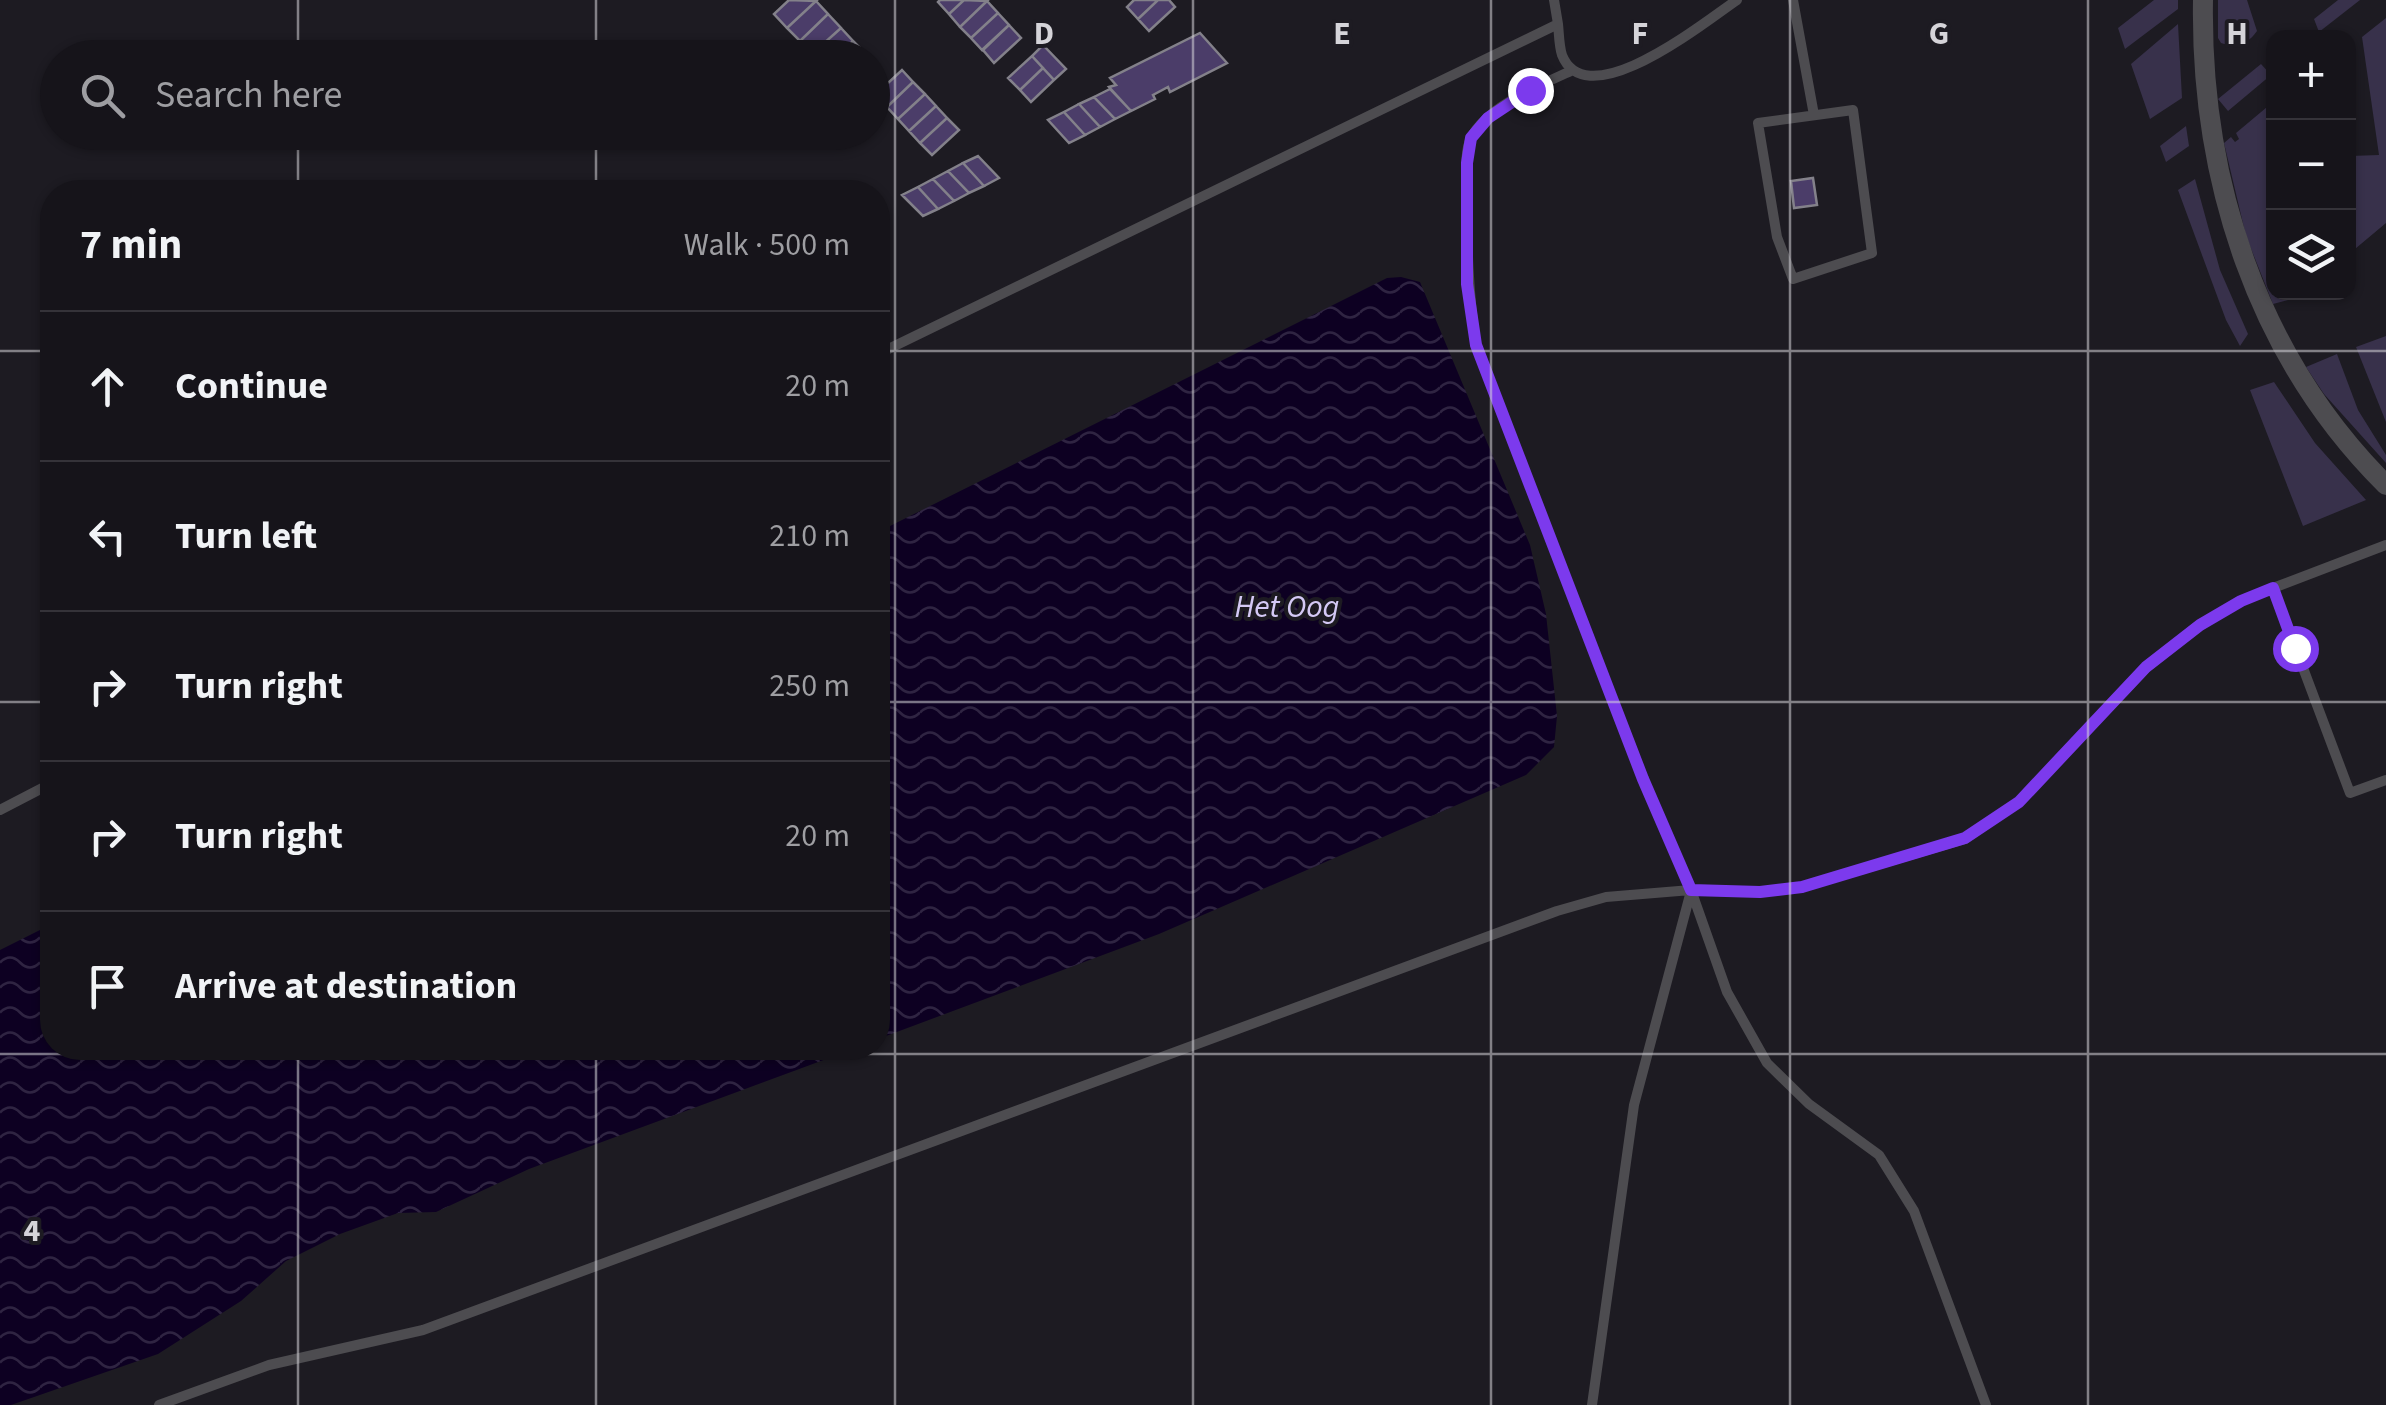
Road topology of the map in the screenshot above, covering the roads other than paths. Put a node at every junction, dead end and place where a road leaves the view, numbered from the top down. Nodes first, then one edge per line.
1 (1554, 0) edge
2 (1737, 0) edge
3 (1793, 0) edge
4 (2203, 0) edge
5 (1558, 24) junction
6 (1574, 70) junction
7 (1814, 115) junction
8 (890, 348) edge
9 (2386, 485) edge
10 (2386, 545) edge
11 (2273, 588) junction
12 (2386, 780) edge
13 (40, 789) edge
14 (0, 810) edge
15 (1691, 890) junction
16 (159, 1405) edge
17 (1592, 1405) edge
18 (1986, 1405) edge

1 - 5 lane
2 - 6 lane
3 - 7 lane
4 - 9 street
5 - 6 lane
5 - 8 lane
6 - 15 lane
7 - 7 lane
10 - 11 lane
11 - 12 lane
11 - 15 lane
13 - 14 lane
15 - 16 lane
15 - 17 lane
15 - 18 lane

